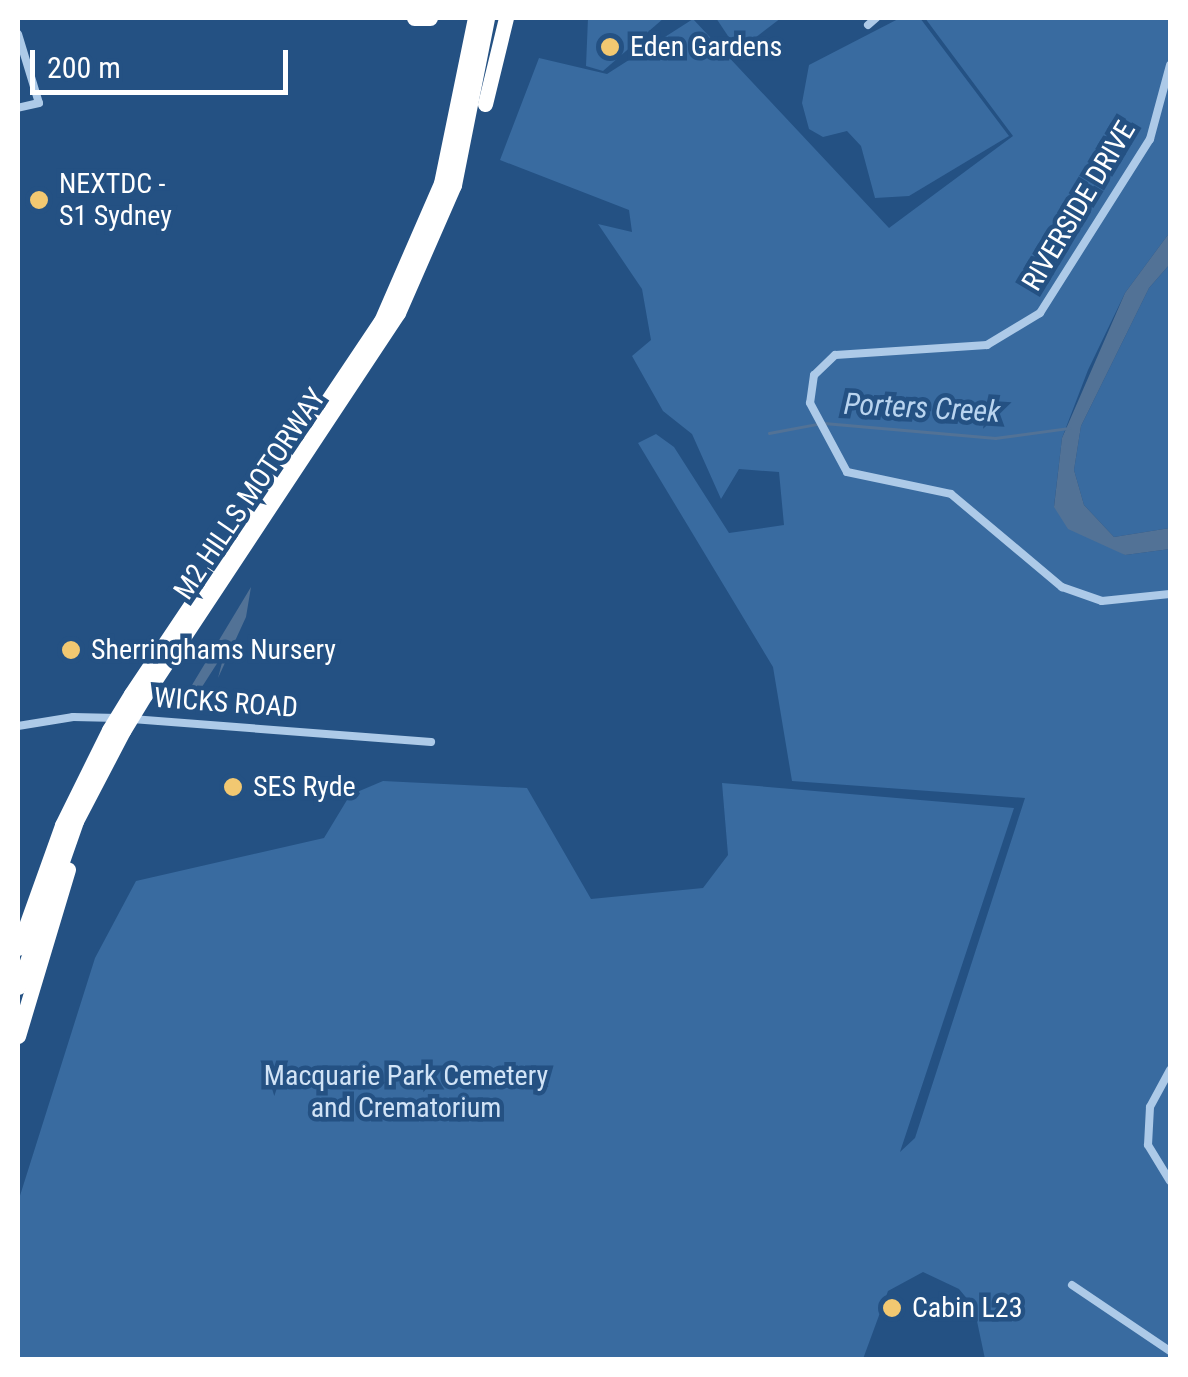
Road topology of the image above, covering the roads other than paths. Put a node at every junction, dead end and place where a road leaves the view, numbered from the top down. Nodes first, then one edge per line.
1 (414, 18) edge
2 (430, 18) edge
3 (475, 18) edge
4 (488, 18) edge
5 (506, 18) edge
6 (876, 18) edge
7 (868, 25) dead end
8 (18, 34) edge
9 (1170, 65) edge
10 (18, 108) edge
11 (454, 186) junction
12 (1170, 594) edge
13 (138, 694) junction
14 (18, 726) edge
15 (116, 730) junction
16 (431, 742) dead end
17 (76, 822) junction
18 (56, 842) junction
19 (18, 920) edge
20 (18, 948) edge
21 (18, 987) edge
22 (18, 1036) edge
23 (1170, 1070) edge
24 (1170, 1182) edge
25 (1072, 1285) dead end
26 (1170, 1351) edge

1 - 2 highway
3 - 13 highway, M2 HILLS MOTORWAY
4 - 11 highway, M2 HILLS MOTORWAY
5 - 11 highway
6 - 7 street
8 - 10 street
9 - 12 street, RIVERSIDE DRIVE
11 - 13 highway, M2 HILLS MOTORWAY
13 - 15 highway, M2 HILLS MOTORWAY, bridge
14 - 16 street, WICKS ROAD
15 - 17 highway, M2 HILLS MOTORWAY
15 - 18 highway, M2 HILLS MOTORWAY
17 - 21 highway, M2 HILLS MOTORWAY
17 - 22 highway
18 - 19 highway
18 - 20 highway, M2 HILLS MOTORWAY
23 - 24 street
25 - 26 street

